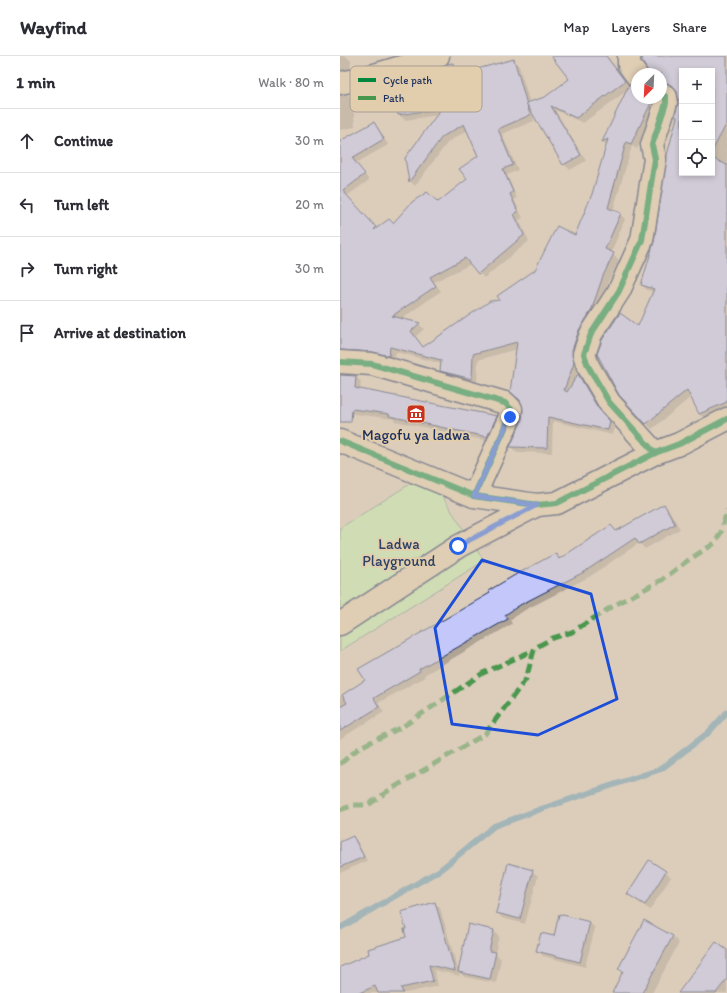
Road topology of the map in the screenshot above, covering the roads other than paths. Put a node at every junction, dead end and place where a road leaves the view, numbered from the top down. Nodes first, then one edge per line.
1 (438, 56) edge
2 (629, 56) edge
3 (405, 66) edge
4 (631, 68) edge
5 (350, 81) edge
6 (340, 83) edge
7 (666, 104) edge
8 (340, 362) edge
9 (727, 419) edge
10 (340, 441) edge
11 (655, 453) junction
12 (474, 496) junction
13 (537, 505) junction
14 (340, 624) edge

1 - 3 street
2 - 4 street
5 - 6 street
7 - 11 street
8 - 12 street
9 - 11 street
10 - 12 street
11 - 13 street
12 - 13 street
13 - 14 street

